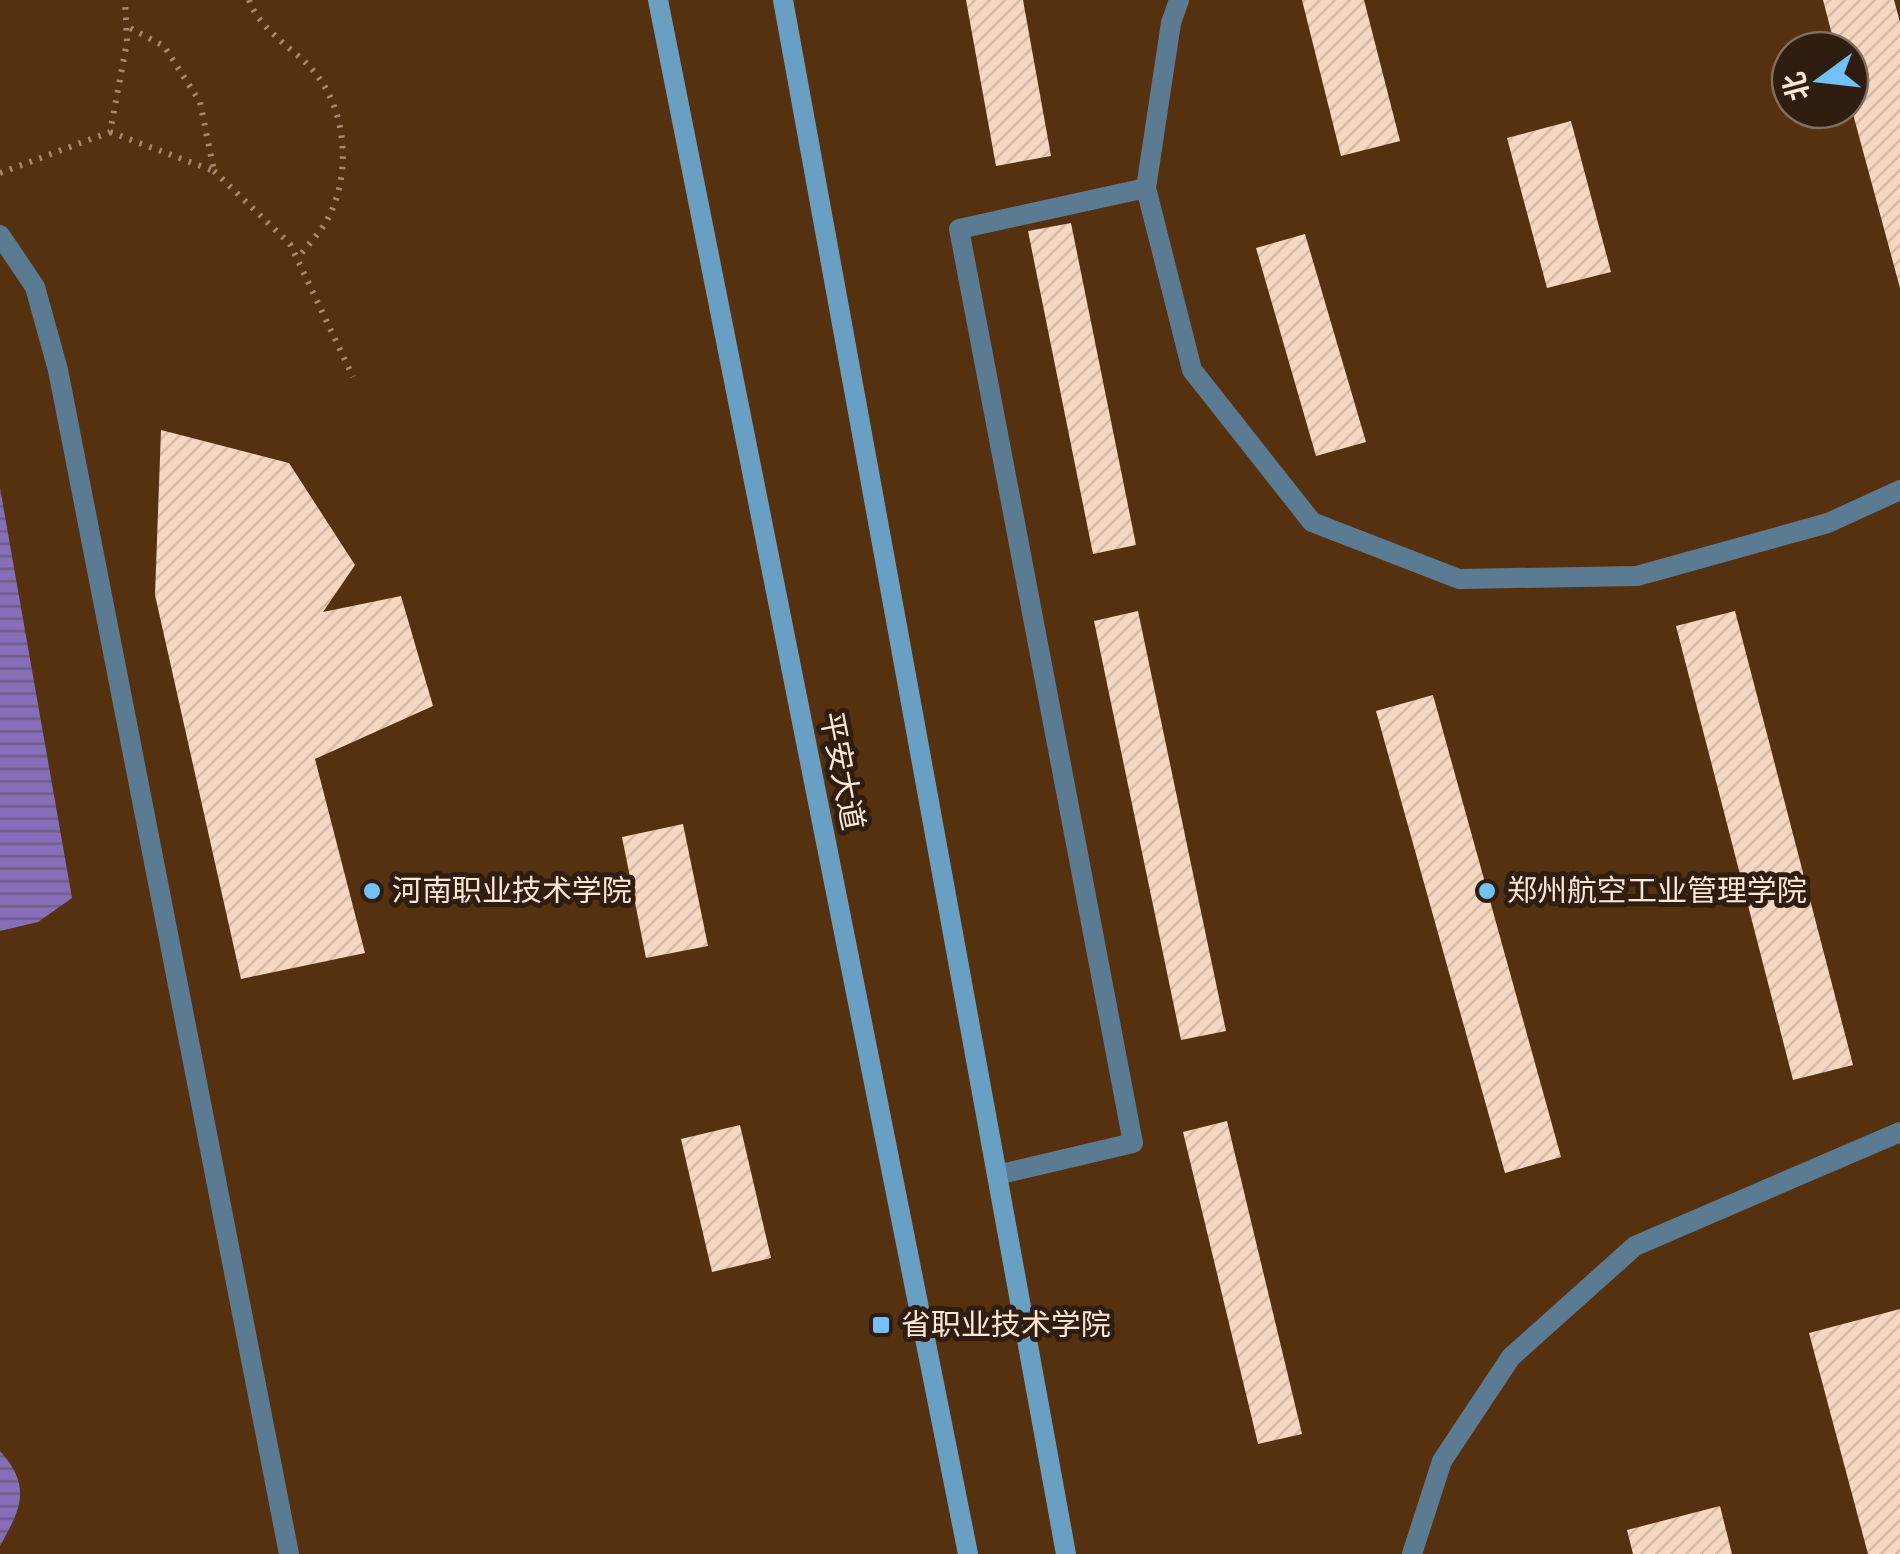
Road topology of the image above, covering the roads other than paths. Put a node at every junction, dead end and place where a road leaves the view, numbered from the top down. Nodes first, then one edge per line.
1 (658, 0) edge
2 (782, 0) edge
3 (1179, 0) edge
4 (1146, 188) junction
5 (0, 235) edge
6 (1900, 490) edge
7 (1900, 1132) edge
8 (996, 1175) junction
9 (289, 1554) edge
10 (968, 1554) edge
11 (1066, 1554) edge
12 (1412, 1554) edge

1 - 10 main road, 平安大道
2 - 8 main road
3 - 4 street
4 - 6 street
4 - 8 street
5 - 9 street
7 - 12 street
8 - 11 main road

